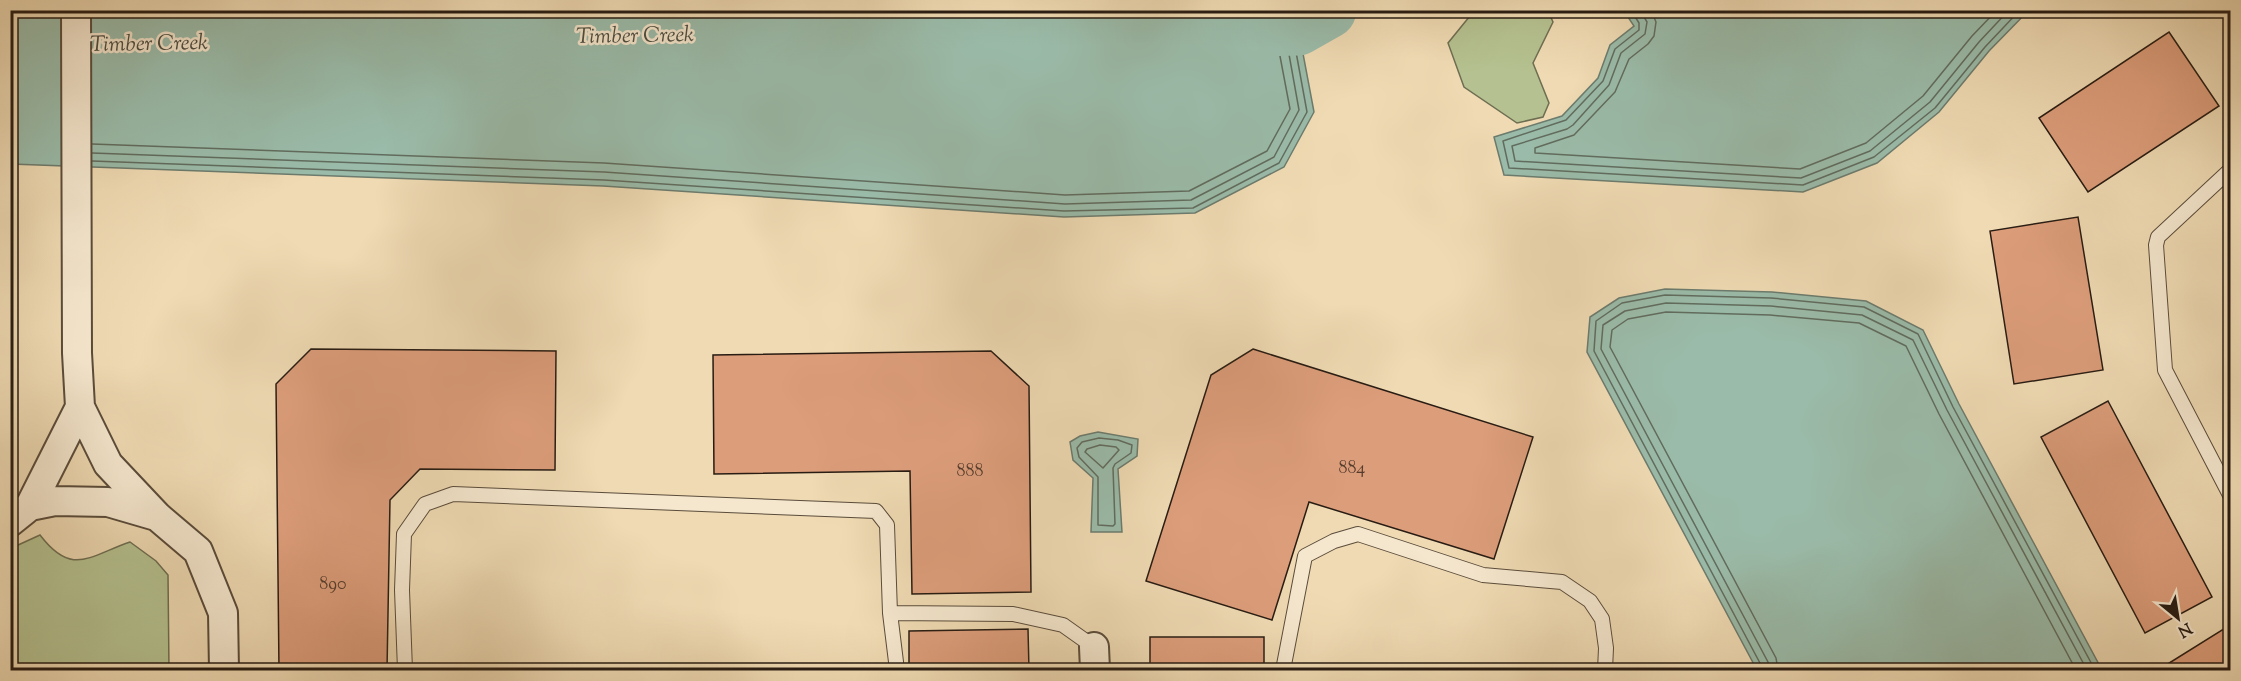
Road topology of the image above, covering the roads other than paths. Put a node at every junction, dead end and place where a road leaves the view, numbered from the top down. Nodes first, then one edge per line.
1 (76, 10) edge
2 (2230, 170) edge
3 (80, 407) junction
4 (2230, 495) edge
5 (20, 514) edge
6 (158, 517) junction
7 (890, 613) junction
8 (1094, 659) edge
9 (224, 670) edge
10 (405, 670) edge
11 (897, 670) edge
12 (1283, 670) edge
13 (1605, 670) edge

1 - 3 street
2 - 4 lane
3 - 5 street
3 - 6 street
5 - 6 street
6 - 9 street
7 - 8 lane
7 - 10 lane
7 - 11 lane
12 - 13 lane

